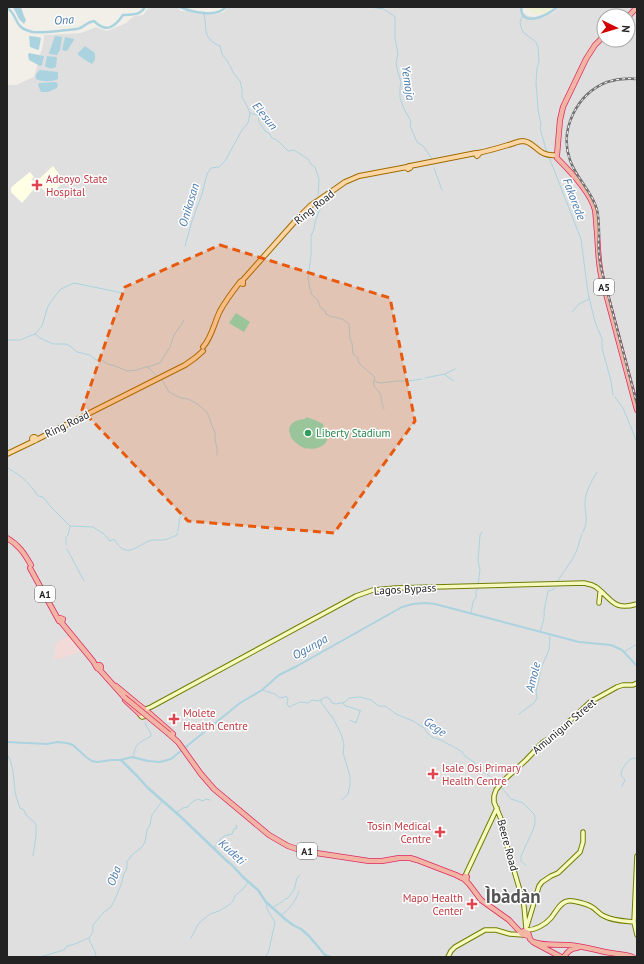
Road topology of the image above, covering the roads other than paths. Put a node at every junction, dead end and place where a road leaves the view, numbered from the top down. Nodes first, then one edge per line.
1 (596, 44) edge
2 (557, 156) junction
3 (637, 410) edge
4 (7, 453) edge
5 (7, 539) edge
6 (600, 593) junction
7 (599, 603) dead end
8 (637, 605) edge
9 (637, 683) edge
10 (116, 687) junction
11 (147, 710) junction
12 (142, 715) junction
13 (178, 742) junction
14 (499, 785) joint
15 (497, 810) junction
16 (583, 832) dead end
17 (637, 856) edge
18 (466, 878) junction
19 (634, 922) junction
20 (526, 932) junction
21 (637, 935) edge
22 (533, 942) junction
23 (585, 948) junction
24 (622, 955) junction
25 (448, 957) edge
26 (559, 957) edge
27 (564, 957) edge
28 (629, 957) edge
29 (633, 957) edge

1 - 2 highway, A5
2 - 3 highway, A5
2 - 4 main road, Ring Road
5 - 10 highway, A1
6 - 7 main road
6 - 8 main road, Lagos Bypass
6 - 11 main road, Lagos Bypass
8 - 11 main road, Lagos Bypass
9 - 14 main road, Amunigun Street
10 - 11 highway
10 - 12 highway
10 - 13 highway, A1, bridge
11 - 12 main road
11 - 12 main road
11 - 13 highway
12 - 13 highway
13 - 18 highway, A1
14 - 15 main road, Beere Road
15 - 18 main road
15 - 20 main road, Beere Road
16 - 20 main road
17 - 19 main road
18 - 20 highway, A1
19 - 20 main road
19 - 21 main road
20 - 22 highway, A1
20 - 25 main road
22 - 23 highway
22 - 26 highway, A1
23 - 24 highway
23 - 27 highway
24 - 28 highway
24 - 29 highway

